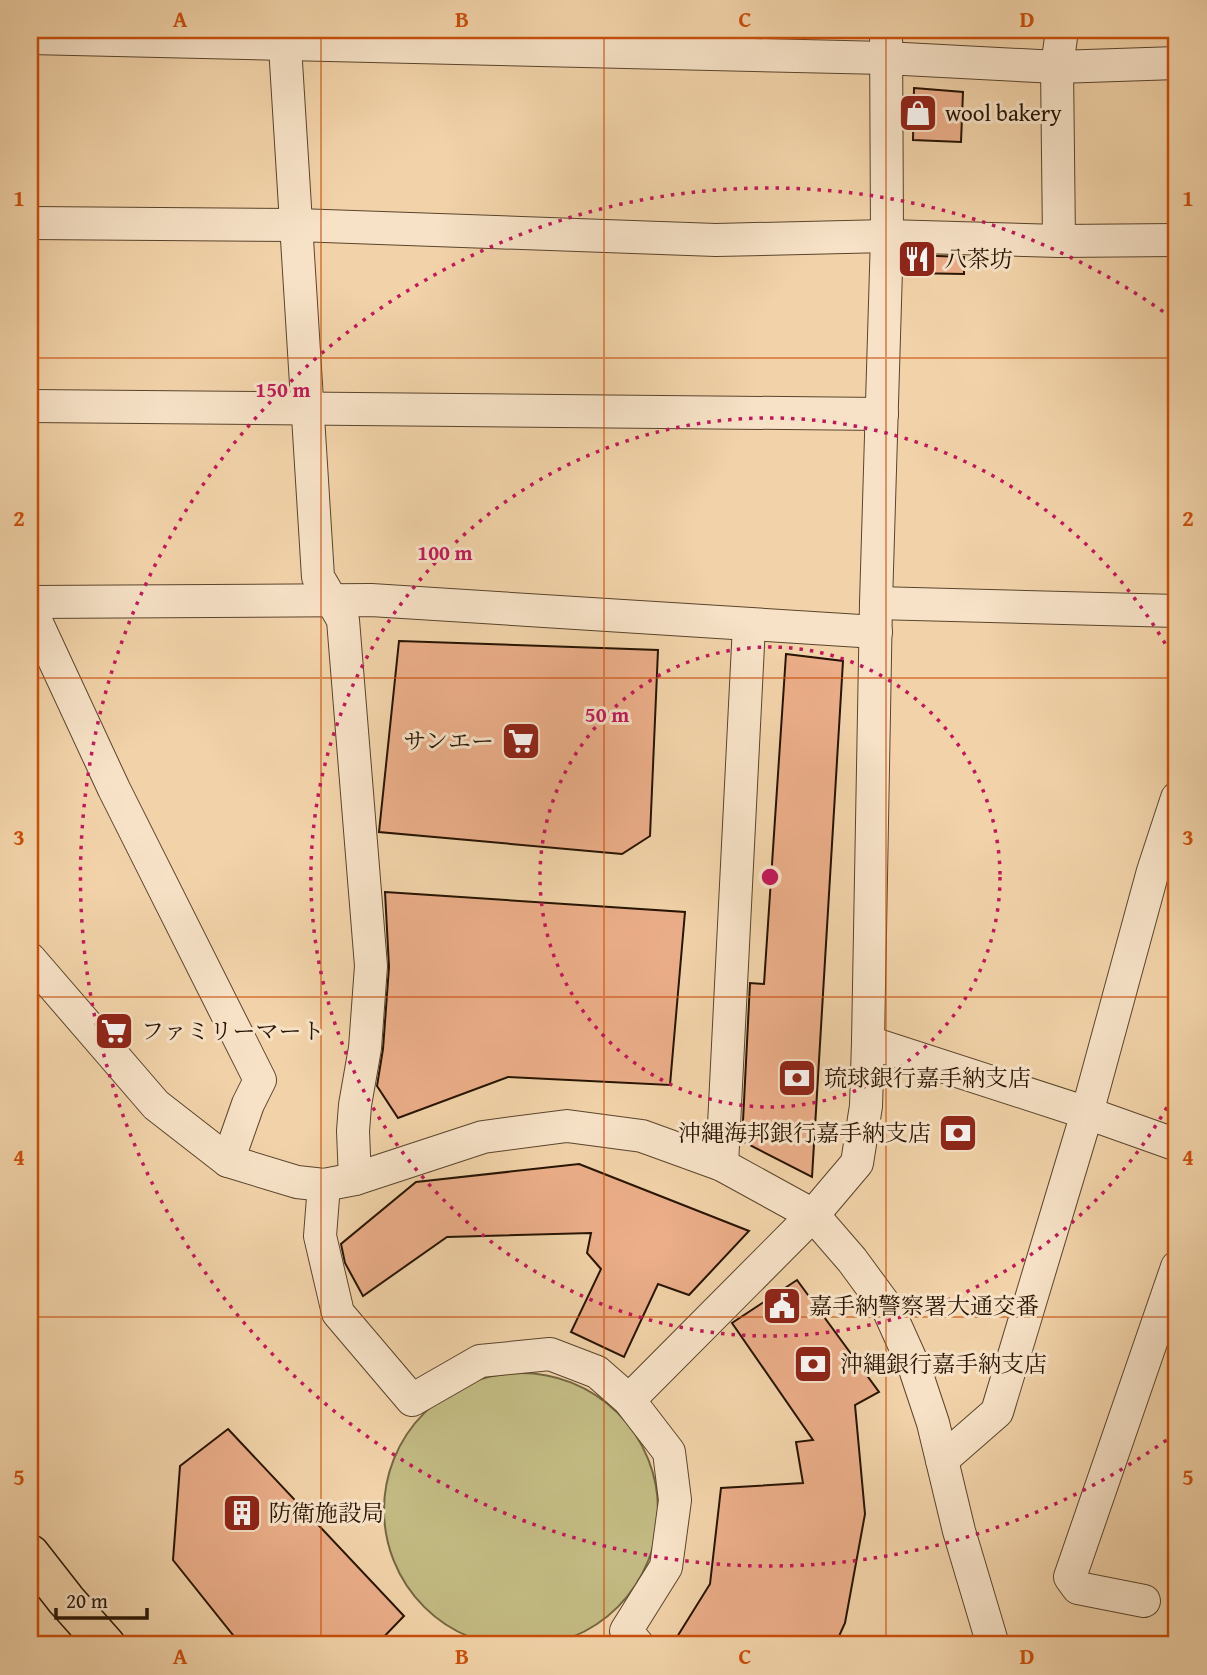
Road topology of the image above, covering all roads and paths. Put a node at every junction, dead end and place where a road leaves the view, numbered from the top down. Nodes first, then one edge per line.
1 (1062, 30) edge
2 (284, 37) edge
3 (30, 38) edge
4 (885, 44) edge
5 (1177, 63) edge
6 (1057, 67) junction
7 (30, 223) edge
8 (297, 225) junction
9 (887, 236) junction
10 (1177, 240) edge
11 (1059, 241) junction
12 (30, 406) edge
13 (308, 408) junction
14 (882, 414) junction
15 (330, 600) junction
16 (30, 602) edge
17 (30, 608) edge
18 (1177, 611) edge
19 (876, 617) junction
20 (749, 625) junction
21 (1177, 798) edge
22 (30, 959) edge
23 (868, 1042) junction
24 (1087, 1113) junction
25 (1177, 1145) edge
26 (228, 1161) junction
27 (722, 1166) junction
28 (355, 1179) junction
29 (324, 1185) junction
30 (813, 1215) junction
31 (1177, 1268) edge
32 (629, 1400) junction
33 (942, 1460) junction
34 (30, 1554) edge
35 (1144, 1601) dead end
36 (106, 1645) edge
37 (638, 1645) edge
38 (993, 1645) edge

1 - 6 street
2 - 3 street
2 - 4 street
2 - 8 street
4 - 6 street
4 - 9 street
5 - 6 street
6 - 11 street
7 - 8 street
8 - 9 street
8 - 13 street
9 - 11 street
9 - 14 street
10 - 11 street
12 - 13 street
13 - 14 street
13 - 15 street
14 - 19 street
15 - 16 street
15 - 20 street
15 - 28 street
17 - 26 street
18 - 19 street
19 - 20 street
19 - 23 street
20 - 27 street
21 - 24 street
22 - 26 street
23 - 24 street
23 - 30 street
24 - 25 street
24 - 33 street
26 - 29 street
27 - 28 street
27 - 30 street
28 - 29 street
29 - 32 street
30 - 32 street
30 - 33 street
31 - 35 street
32 - 37 street
33 - 38 street
34 - 36 highway

